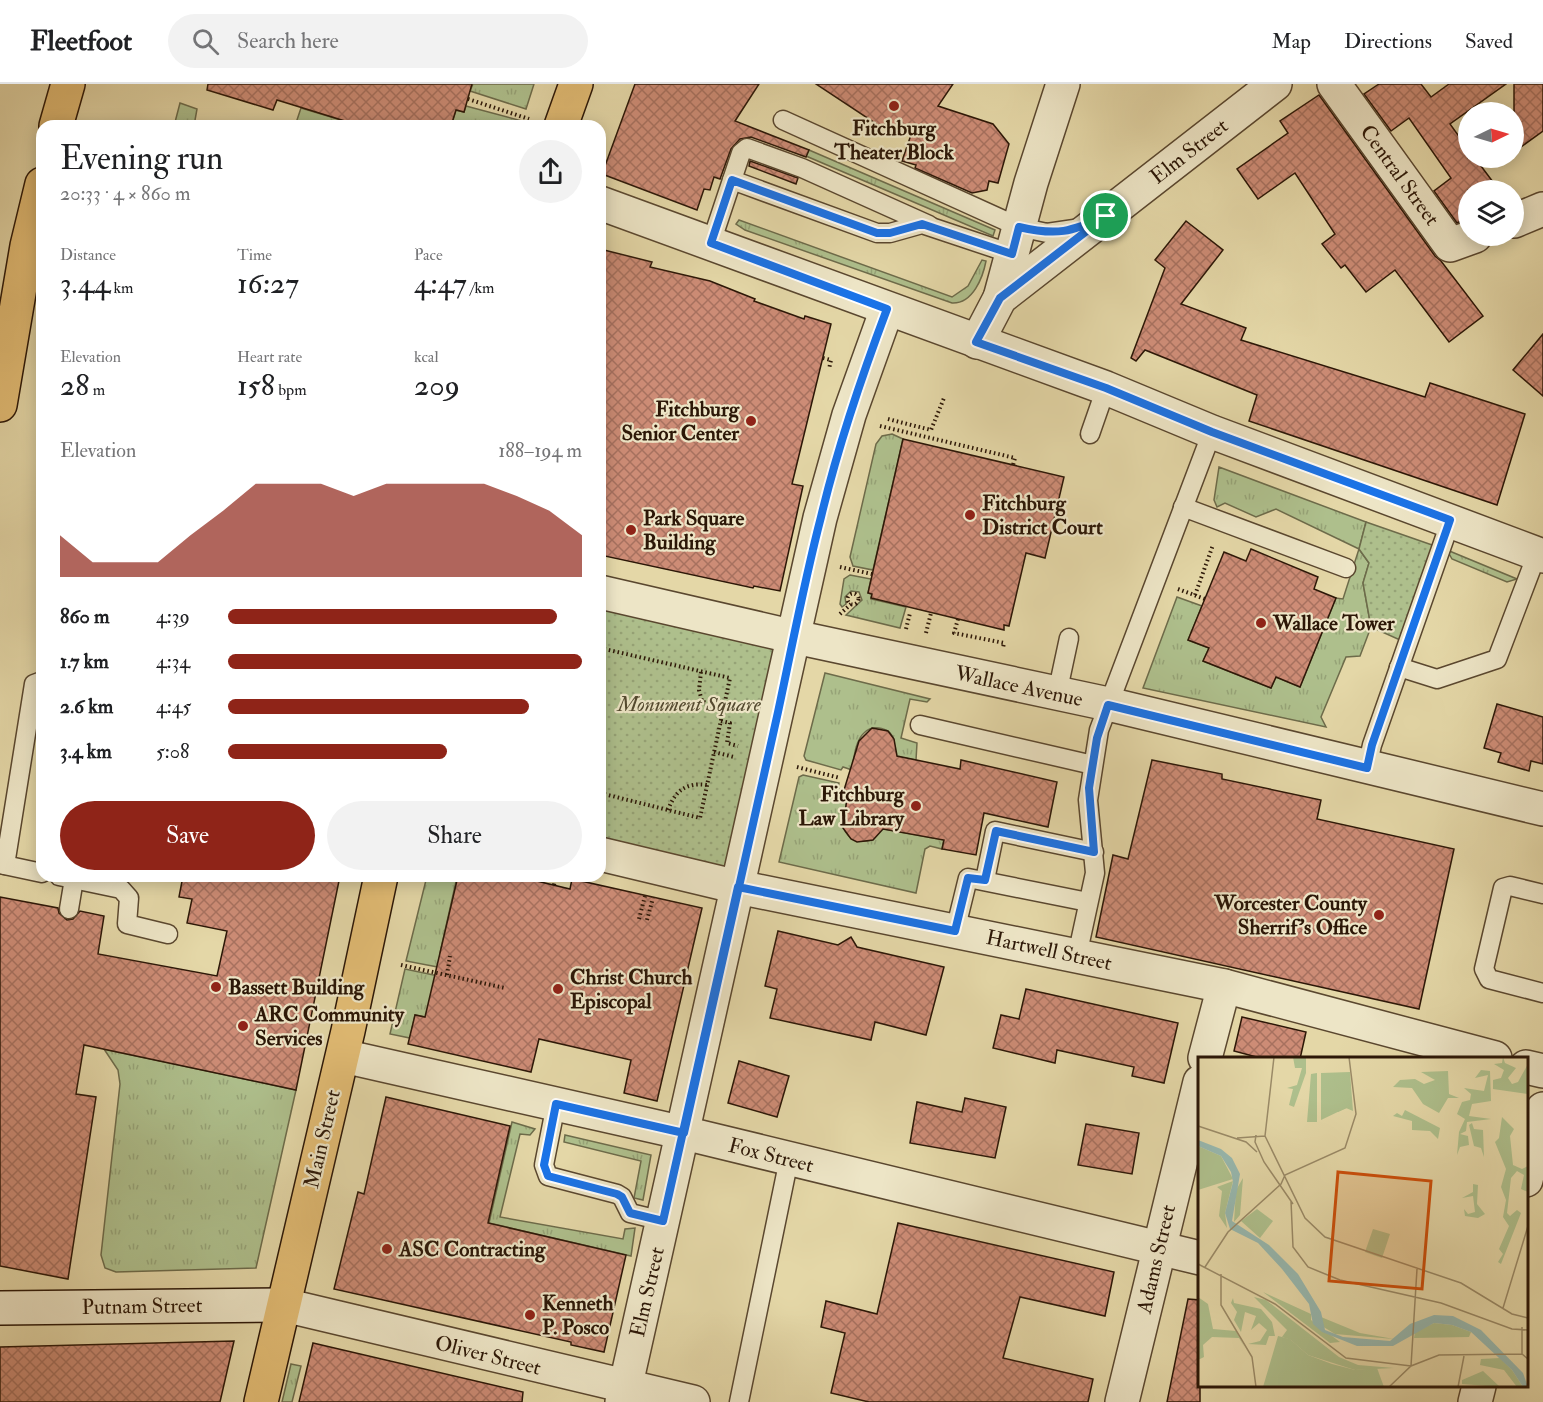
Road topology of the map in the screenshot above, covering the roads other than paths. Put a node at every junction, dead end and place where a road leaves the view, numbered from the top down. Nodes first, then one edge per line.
1 (68, 84) edge
2 (576, 84) edge
3 (1064, 84) edge
4 (1275, 84) edge
5 (1334, 84) edge
6 (58, 120) edge
7 (563, 120) edge
8 (783, 120) dead end
9 (732, 180) junction
10 (606, 205) edge
11 (36, 209) edge
12 (1543, 209) edge
13 (1106, 216) junction
14 (1524, 217) edge
15 (929, 225) junction
16 (1016, 240) junction
17 (1458, 242) edge
18 (711, 243) junction
19 (1000, 298) junction
20 (887, 309) junction
21 (976, 342) junction
22 (2, 385) edge
23 (1106, 388) junction
24 (1212, 432) junction
25 (1090, 434) dead end
26 (1183, 507) junction
27 (1450, 520) junction
28 (1540, 555) edge
29 (1346, 568) dead end
30 (606, 593) edge
31 (795, 637) junction
32 (1070, 638) dead end
33 (1400, 667) junction
34 (36, 683) edge
35 (1057, 694) junction
36 (1108, 705) junction
37 (920, 725) dead end
38 (1093, 765) junction
39 (1367, 768) junction
40 (1543, 809) edge
41 (1094, 852) junction
42 (606, 855) edge
43 (2, 865) edge
44 (36, 872) edge
45 (985, 880) junction
46 (76, 882) edge
47 (94, 882) edge
48 (380, 882) edge
49 (738, 887) junction
50 (1543, 894) edge
51 (1089, 903) junction
52 (69, 909) dead end
53 (955, 931) junction
54 (168, 934) dead end
55 (1077, 956) junction
56 (1224, 986) junction
57 (1543, 993) edge
58 (342, 1056) junction
59 (1206, 1057) edge
60 (1489, 1057) edge
61 (1528, 1067) edge
62 (1543, 1071) edge
63 (1198, 1090) edge
64 (556, 1104) junction
65 (1543, 1109) edge
66 (684, 1133) junction
67 (789, 1159) junction
68 (1528, 1176) edge
69 (663, 1221) junction
70 (1157, 1249) junction
71 (1198, 1258) edge
72 (284, 1305) junction
73 (0, 1308) edge
74 (1479, 1387) edge
75 (624, 1395) edge
76 (261, 1402) edge
77 (693, 1402) edge
78 (739, 1402) edge
79 (1122, 1402) edge
80 (1475, 1402) edge

1 - 6 highway
2 - 7 highway
3 - 16 street
4 - 13 street, Elm Street
5 - 17 street, Central Street
8 - 16 lane
9 - 15 lane
9 - 15 lane
9 - 18 lane
10 - 18 street
11 - 22 highway
12 - 14 street
13 - 16 lane
13 - 19 street, Elm Street
15 - 16 lane
16 - 19 street
18 - 20 street
19 - 21 street, Elm Street
20 - 21 street
20 - 31 street, Elm Street
21 - 23 street
23 - 24 street
23 - 25 lane
24 - 26 lane
24 - 27 street
26 - 29 lane
26 - 36 lane
27 - 28 street
27 - 33 lane
28 - 33 lane
30 - 31 street, Wallace Avenue
31 - 35 street, Wallace Avenue
31 - 49 street, Elm Street
32 - 35 lane
33 - 39 lane
34 - 43 lane
35 - 36 street, Wallace Avenue
36 - 38 lane
36 - 39 street, Wallace Avenue
37 - 38 lane
38 - 41 lane
39 - 40 street, Wallace Avenue
41 - 45 lane
41 - 51 lane
42 - 49 street, Hartwell Street
43 - 44 lane
45 - 51 lane
45 - 53 lane
46 - 52 lane
47 - 54 lane
48 - 58 highway, Main Street
49 - 53 street, Hartwell Street
49 - 66 street, Elm Street
50 - 57 lane
51 - 55 lane
53 - 55 street, Hartwell Street
55 - 56 street, Hartwell Street
56 - 59 street
56 - 60 street, Hartwell Street
58 - 64 street, Fox Street
58 - 72 highway, Main Street
61 - 62 street
63 - 70 street, Adams Street
64 - 66 street, Fox Street
64 - 69 lane
65 - 68 street
66 - 67 street, Fox Street
66 - 69 street, Elm Street
67 - 70 street, Fox Street
67 - 78 lane
69 - 75 street, Elm Street
70 - 71 street, Fox Street
70 - 79 street, Adams Street
72 - 73 street, Putnam Street
72 - 75 street, Oliver Street
72 - 76 highway, Main Street
74 - 80 street
75 - 77 street, Oliver Street

